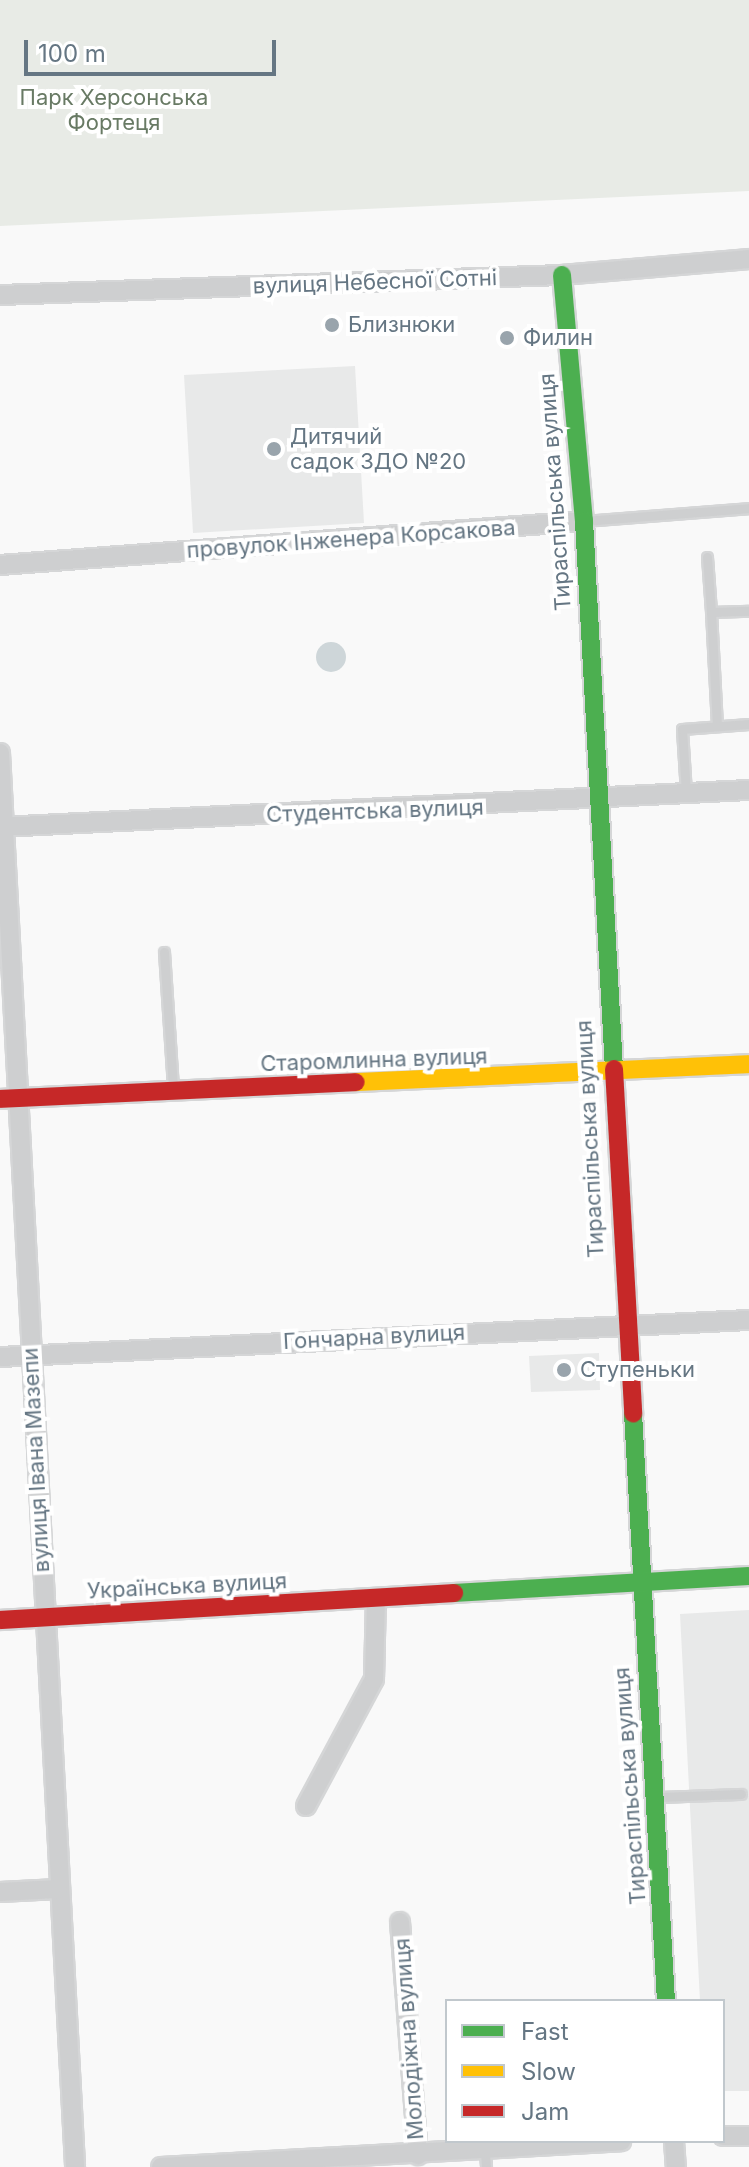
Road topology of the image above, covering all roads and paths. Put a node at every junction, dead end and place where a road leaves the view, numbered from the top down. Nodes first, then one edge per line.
1 (749, 259) edge
2 (562, 275) junction
3 (0, 295) edge
4 (749, 508) edge
5 (584, 521) junction
6 (707, 557) dead end
7 (0, 565) edge
8 (749, 611) edge
9 (711, 612) junction
10 (749, 724) edge
11 (717, 726) junction
12 (0, 753) edge
13 (749, 790) edge
14 (686, 793) junction
15 (594, 800) junction
16 (3, 827) edge
17 (164, 952) dead end
18 (749, 1064) edge
19 (610, 1074) junction
20 (173, 1092) junction
21 (9, 1099) edge
22 (749, 1320) edge
23 (626, 1324) junction
24 (32, 1355) junction
25 (0, 1357) edge
26 (749, 1576) edge
27 (640, 1584) junction
28 (376, 1599) junction
29 (43, 1618) junction
30 (0, 1620) edge
31 (741, 1794) dead end
32 (655, 1797) junction
33 (306, 1806) dead end
34 (58, 1889) junction
35 (0, 1892) edge
36 (400, 1922) dead end
37 (666, 1999) edge
38 (725, 2136) edge
39 (749, 2136) edge
40 (606, 2143) edge
41 (674, 2143) edge
42 (418, 2155) junction
43 (485, 2159) edge
44 (258, 2165) edge
45 (75, 2167) edge
46 (161, 2167) edge
47 (676, 2167) edge

1 - 2 street, вулиця Небесної Сотні
2 - 3 street, вулиця Небесної Сотні
2 - 5 street, Тираспільська вулиця
4 - 5 lane, провулок Інженера Корсакова
5 - 7 street, провулок Інженера Корсакова
5 - 15 street, Тираспільська вулиця
6 - 9 lane
8 - 9 lane
9 - 11 lane
10 - 11 lane
11 - 14 lane
12 - 16 street, вулиця Івана Мазепи
13 - 14 street, Студентська вулиця
14 - 15 street, Студентська вулиця
15 - 16 street, Студентська вулиця
15 - 19 street, Тираспільська вулиця
16 - 21 street, вулиця Івана Мазепи
17 - 20 lane
18 - 19 street, Старомлинна вулиця
19 - 20 street, Старомлинна вулиця
19 - 23 street, Тираспільська вулиця
20 - 21 street, Старомлинна вулиця
21 - 24 street, вулиця Івана Мазепи
22 - 23 street, Гончарна вулиця
23 - 24 street, Гончарна вулиця
23 - 27 street, Тираспільська вулиця
24 - 25 street, Гончарна вулиця
24 - 29 street, вулиця Івана Мазепи
26 - 27 street, Українська вулиця
27 - 28 street, Українська вулиця
27 - 32 street, Тираспільська вулиця
28 - 29 street, Українська вулиця
28 - 33 street
29 - 30 street, Українська вулиця
29 - 34 street, вулиця Івана Мазепи
31 - 32 lane
32 - 37 street, Тираспільська вулиця
34 - 35 street
34 - 45 street, вулиця Івана Мазепи
36 - 42 street, Молодіжна вулиця
38 - 39 street
40 - 43 street, Молодіжна вулиця
41 - 47 street
42 - 43 street, Молодіжна вулиця
42 - 44 street, Молодіжна вулиця
44 - 46 street, Молодіжна вулиця

